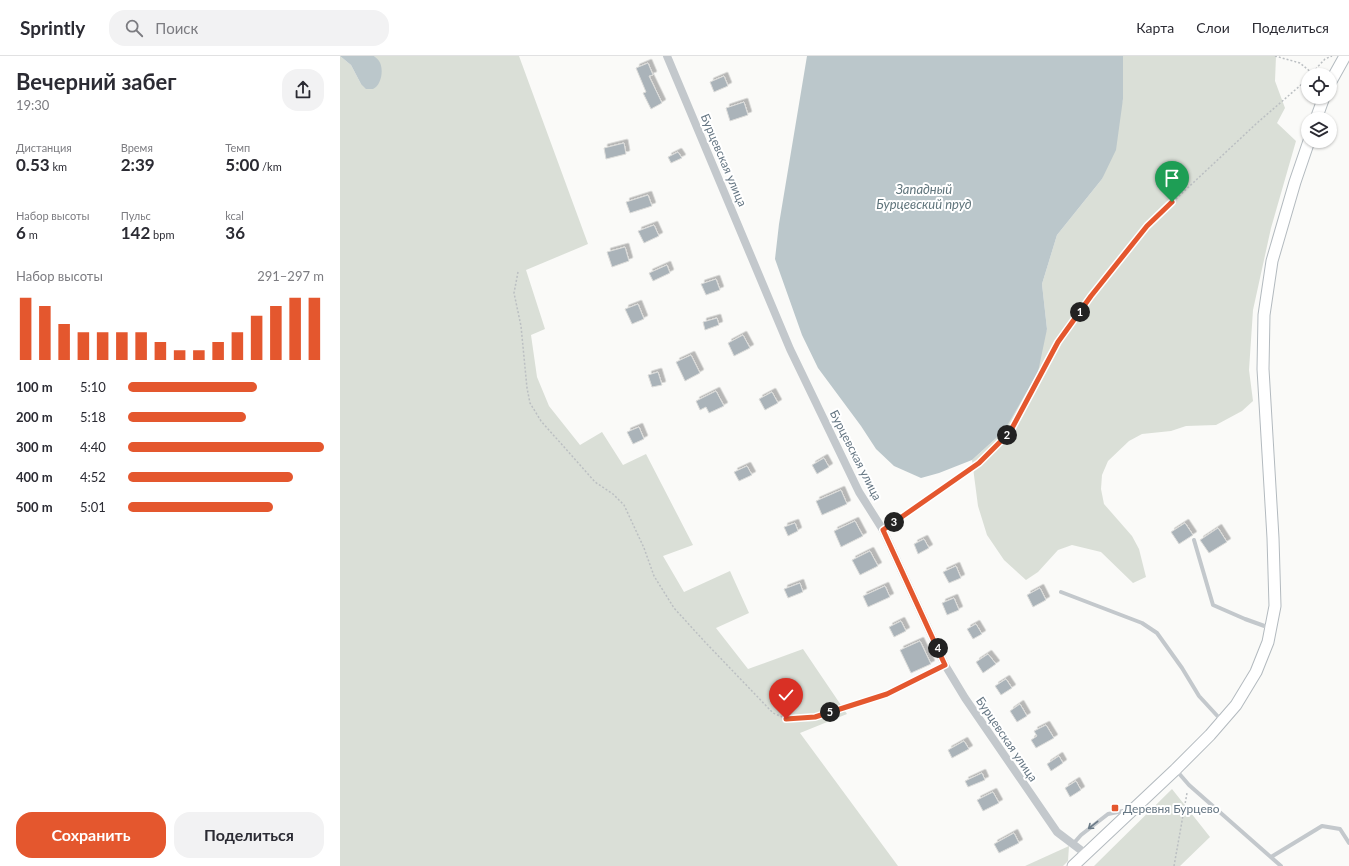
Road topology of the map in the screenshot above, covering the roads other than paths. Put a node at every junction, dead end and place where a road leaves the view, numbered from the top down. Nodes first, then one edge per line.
1 (667, 56) edge
2 (1345, 56) edge
3 (1337, 70) edge
4 (1307, 148) edge
5 (1194, 540) dead end
6 (1061, 592) dead end
7 (1270, 628) junction
8 (1222, 721) junction
9 (1175, 770) junction
10 (1134, 809) junction
11 (1349, 843) edge
12 (1073, 844) junction
13 (1086, 854) junction
14 (1271, 857) junction
15 (1073, 866) edge
16 (1281, 866) edge

1 - 12 street, Бурцевская улица
2 - 3 street
4 - 7 street
5 - 7 lane
6 - 8 lane
7 - 8 street
8 - 9 street
9 - 10 street
9 - 14 lane
10 -> 12 lane
10 - 13 street
11 - 14 lane
12 - 13 street, Бурцевская улица
13 - 15 street
14 - 16 lane

